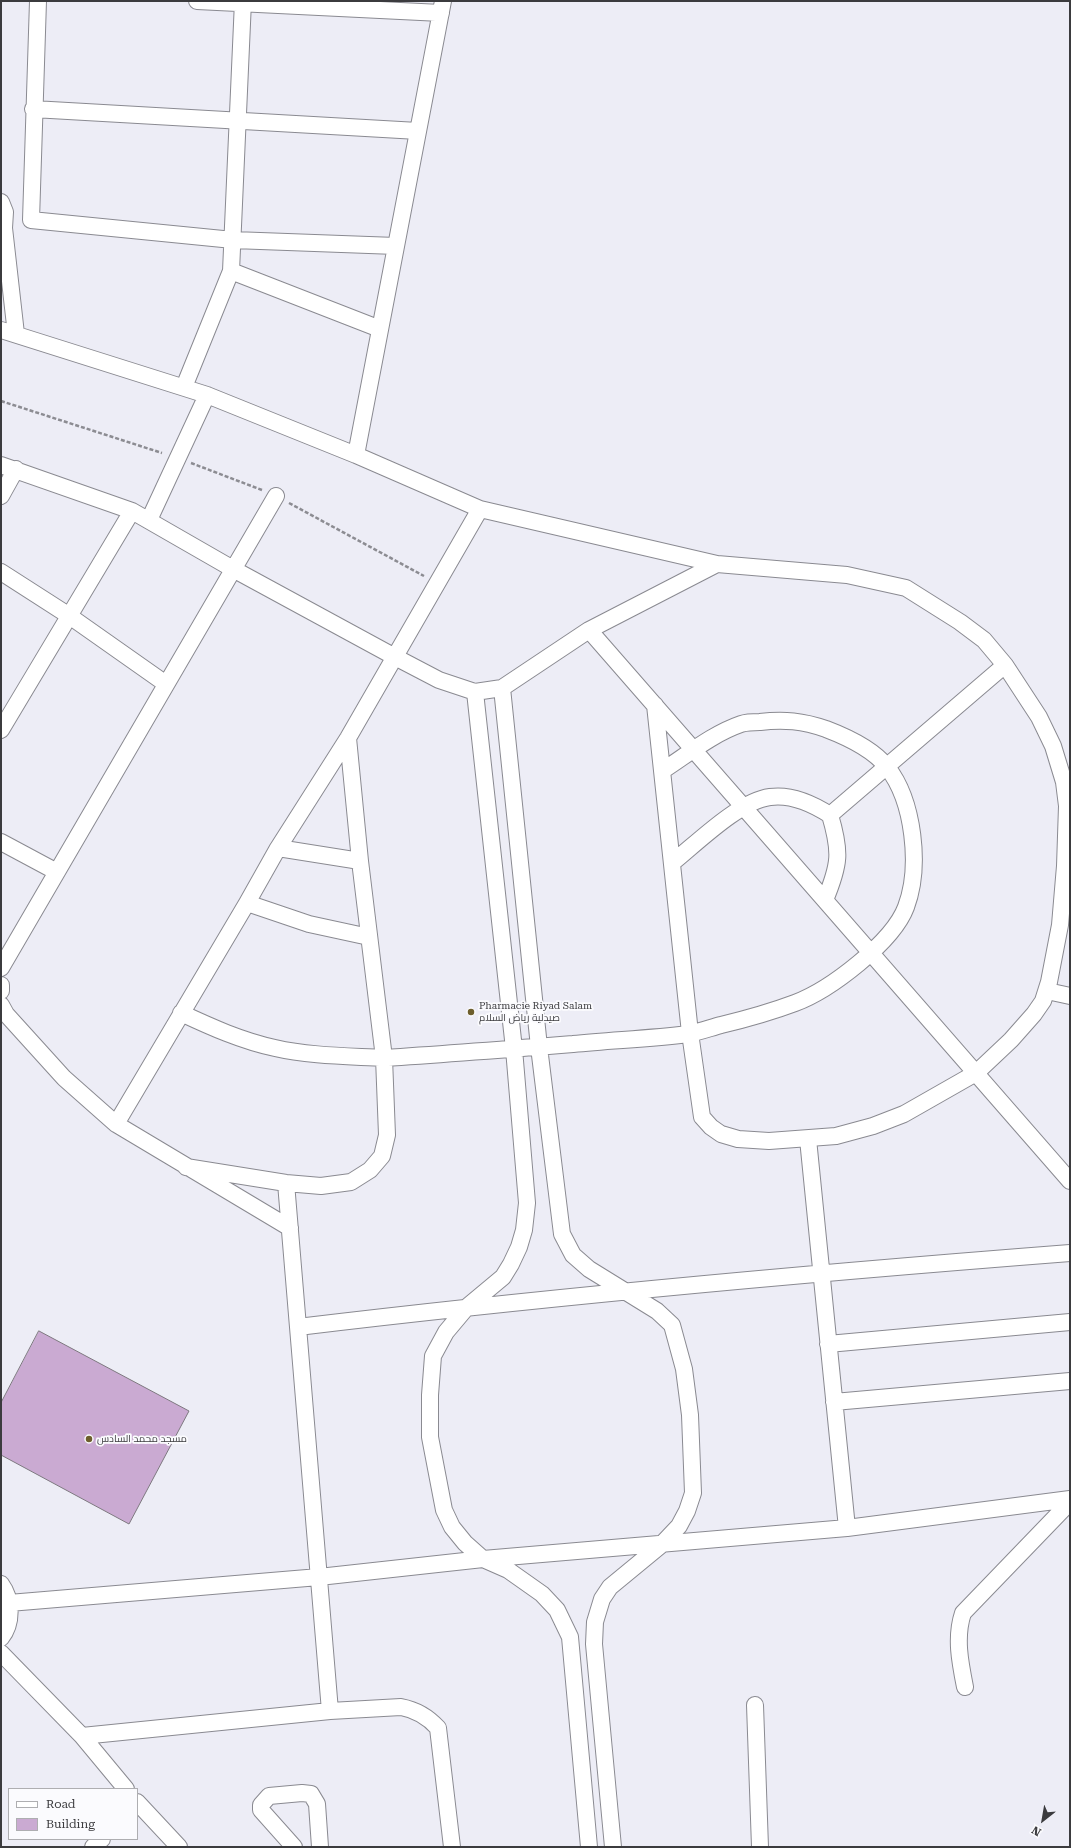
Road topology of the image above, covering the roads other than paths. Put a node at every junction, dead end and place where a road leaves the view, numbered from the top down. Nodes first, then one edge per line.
1 (38, 1) edge
2 (196, 1) edge
3 (243, 2) edge
4 (442, 7) edge
5 (33, 109) junction
6 (238, 121) junction
7 (418, 131) junction
8 (1, 202) edge
9 (233, 240) junction
10 (396, 246) junction
11 (231, 271) junction
12 (380, 329) junction
13 (8, 332) edge
14 (184, 387) junction
15 (207, 395) junction
16 (356, 455) junction
17 (1, 465) edge
18 (16, 470) junction
19 (1, 496) edge
20 (276, 496) road end
21 (480, 509) junction
22 (132, 511) junction
23 (149, 520) junction
24 (717, 564) junction
25 (233, 569) junction
26 (1, 572) edge
27 (68, 615) junction
28 (589, 630) junction
29 (394, 656) junction
30 (1005, 665) junction
31 (166, 684) junction
32 (502, 688) junction
33 (475, 692) junction
34 (655, 706) junction
35 (1, 730) edge
36 (348, 738) junction
37 (695, 750) junction
38 (887, 767) junction
39 (662, 771) junction
40 (743, 806) junction
41 (830, 815) junction
42 (1, 842) edge
43 (278, 848) junction
44 (360, 861) junction
45 (672, 863) junction
46 (1068, 867) edge
47 (57, 872) junction
48 (825, 900) junction
49 (248, 903) junction
50 (369, 938) junction
51 (872, 953) junction
52 (1, 968) edge
53 (1, 985) edge
54 (1, 991) edge
55 (1047, 991) junction
56 (1070, 996) edge
57 (1, 1005) edge
58 (181, 1013) junction
59 (690, 1034) junction
60 (539, 1047) junction
61 (514, 1049) junction
62 (384, 1058) junction
63 (976, 1073) junction
64 (116, 1124) junction
65 (808, 1139) junction
66 (186, 1167) junction
67 (1070, 1181) edge
68 (286, 1183) junction
69 (290, 1228) junction
70 (1070, 1253) edge
71 (821, 1272) junction
72 (625, 1291) junction
73 (467, 1307) junction
74 (1070, 1322) edge
75 (298, 1327) junction
76 (828, 1344) junction
77 (1070, 1381) edge
78 (834, 1402) junction
79 (1070, 1499) edge
80 (1070, 1502) edge
81 (847, 1528) junction
82 (661, 1545) junction
83 (483, 1559) junction
84 (319, 1577) junction
85 (1, 1584) edge
86 (9, 1603) junction
87 (1, 1638) edge
88 (1, 1653) edge
89 (965, 1687) dead end
90 (755, 1705) dead end
91 (330, 1711) junction
92 (82, 1736) junction
93 (125, 1788) edge
94 (138, 1805) edge
95 (101, 1840) edge
96 (93, 1847) edge
97 (179, 1847) edge
98 (294, 1847) edge
99 (320, 1847) edge
100 (452, 1847) edge
101 (589, 1847) edge
102 (613, 1847) edge
103 (760, 1847) edge

1 - 5 street
2 - 3 street
3 - 4 street
3 - 6 street
4 - 7 street
5 - 6 street
5 - 9 street
6 - 7 street
6 - 9 street
7 - 10 street
8 - 13 street
9 - 10 street
9 - 11 street
10 - 12 street
11 - 12 street
11 - 14 street
12 - 16 street
13 - 14 street
14 - 15 street
15 - 16 street
15 - 23 street
16 - 21 street
17 - 18 street
18 - 19 street
18 - 22 street
20 - 25 street
21 - 24 street
21 - 29 street
22 - 23 street
22 - 27 street
23 - 25 street
24 - 28 street
24 - 30 street
25 - 29 street
25 - 31 street
26 - 27 street
27 - 31 street
27 - 35 street
28 - 32 street
28 - 34 street
29 - 33 street
29 - 36 street
30 - 38 street
30 - 46 street
31 - 47 street
32 - 33 street
32 - 60 street
33 - 61 street
34 - 37 street
34 - 39 street
36 - 43 street
36 - 44 street
37 - 38 street
37 - 39 street
37 - 40 street
38 - 41 street
38 - 51 street
39 - 45 street
40 - 41 street
40 - 45 street
40 - 48 street
41 - 48 street
42 - 47 street
43 - 44 street
43 - 49 street
44 - 50 street
45 - 59 street
46 - 55 street
47 - 52 street
48 - 51 street
49 - 50 street
49 - 58 street
50 - 62 street
51 - 59 street
51 - 63 street
53 - 54 street
55 - 56 street
55 - 63 street
57 - 64 street
58 - 62 street
58 - 64 street
59 - 60 street
59 - 65 street
60 - 61 street
60 - 72 street
61 - 62 street
61 - 73 street
62 - 68 street
63 - 65 street
63 - 67 street
64 - 66 street
65 - 71 street
66 - 68 street
66 - 69 street
68 - 69 street
69 - 75 street
70 - 71 street
71 - 72 street
71 - 76 street
72 - 73 street
72 - 82 street
73 - 75 street
73 - 83 street
74 - 76 street
75 - 84 street
76 - 78 street
77 - 78 street
78 - 81 street
79 - 81 street
80 - 89 street
81 - 82 street
82 - 83 street
82 - 102 street
83 - 84 street
83 - 101 street
84 - 86 street
84 - 91 street
85 - 86 street
86 - 87 street
88 - 92 street
90 - 103 street
91 - 92 street
91 - 100 street
92 - 93 street
94 - 97 street
95 - 96 street
98 - 99 street

